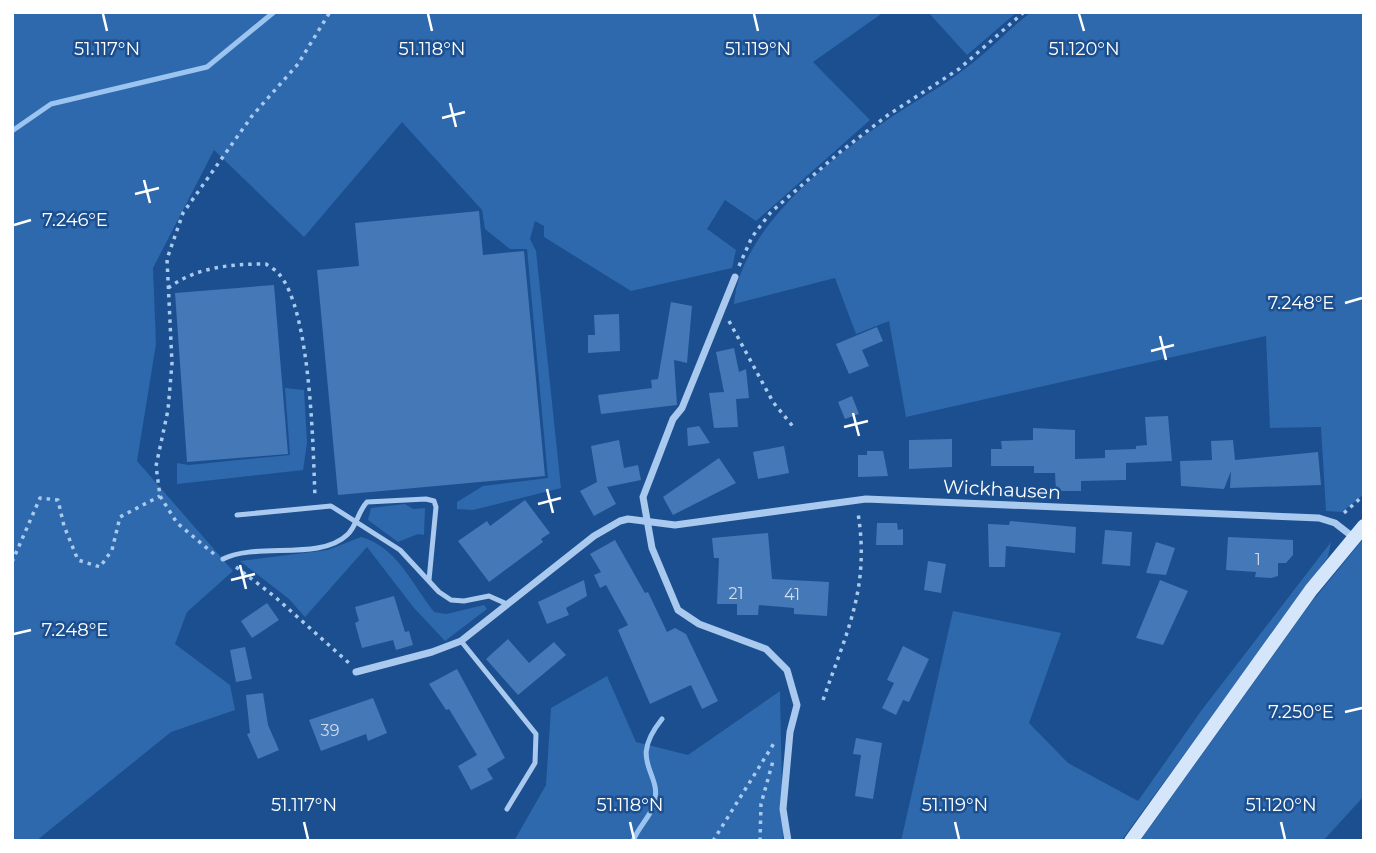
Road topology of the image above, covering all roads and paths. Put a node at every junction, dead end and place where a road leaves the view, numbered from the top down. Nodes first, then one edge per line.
1 (330, 12) edge
2 (1024, 12) edge
3 (735, 277) joint
4 (167, 289) junction
5 (722, 311) junction
6 (795, 429) dead end
7 (1364, 495) edge
8 (160, 496) junction
9 (852, 500) junction
10 (315, 507) junction
11 (237, 515) dead end
12 (356, 521) junction
13 (645, 522) junction
14 (1335, 523) junction
15 (1359, 531) edge
16 (223, 559) junction
17 (12, 562) edge
18 (429, 580) junction
19 (506, 604) junction
20 (461, 641) junction
21 (356, 672) joint
22 (823, 700) dead end
23 (790, 732) junction
24 (777, 739) dead end
25 (507, 809) dead end
26 (713, 841) edge
27 (760, 841) edge
28 (788, 841) edge
29 (1131, 841) edge

1 - 4 path
2 - 3 path
3 - 5 street
4 - 8 path
4 - 10 path
5 - 6 path
5 - 13 street
7 - 14 path
8 - 16 path
8 - 17 path
9 - 13 street, Wickhausen
9 - 14 street, Wickhausen
9 - 22 path
10 - 11 lane
10 - 12 lane
12 - 16 lane
12 - 18 lane
12 - 18 lane
13 - 19 street, Wickhausen
13 - 23 street
14 - 15 street, Wickhausen
15 - 29 main road
16 - 21 path
18 - 19 lane
19 - 20 street, Wickhausen
20 - 21 street, Wickhausen
20 - 25 lane
23 - 27 path
23 - 28 street
24 - 26 path

